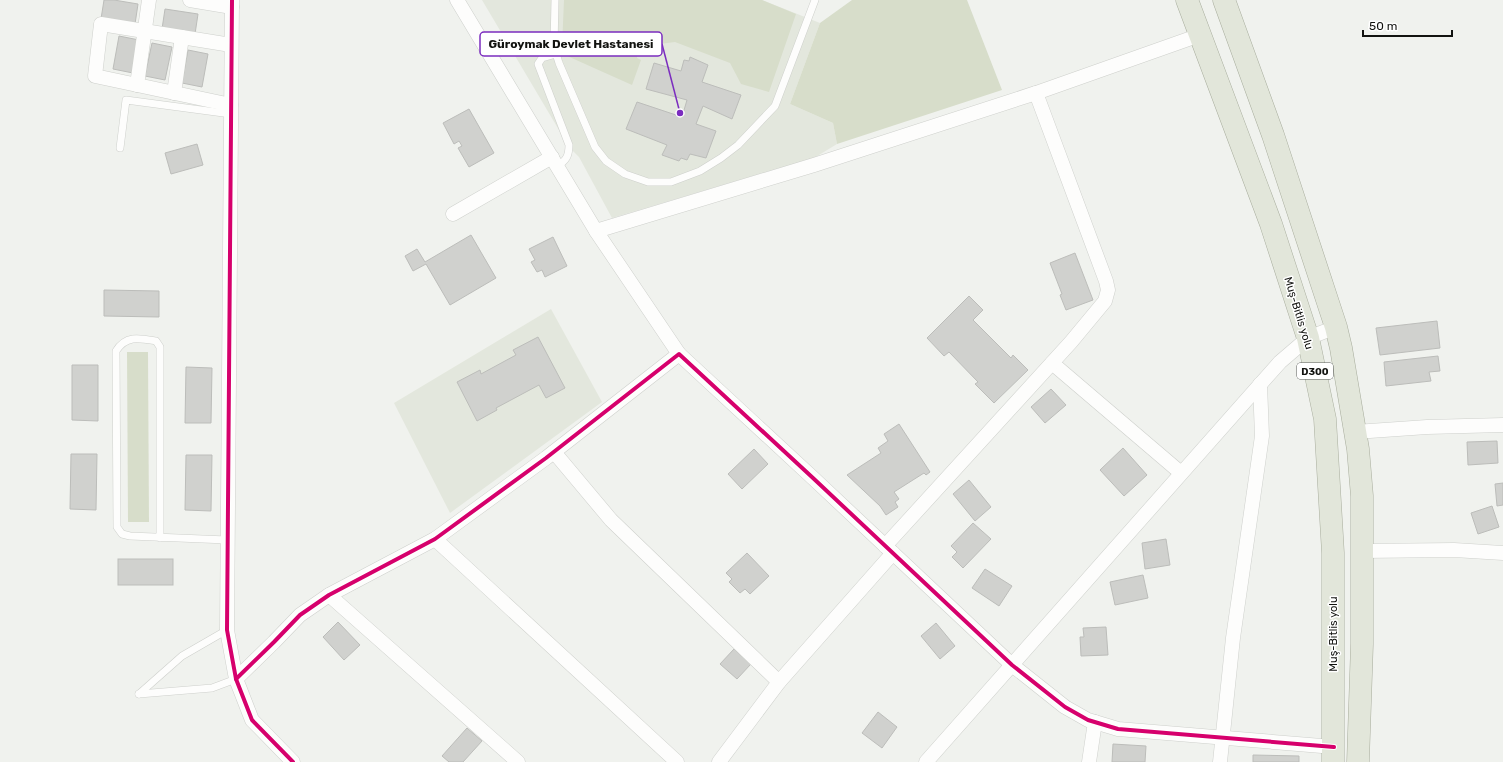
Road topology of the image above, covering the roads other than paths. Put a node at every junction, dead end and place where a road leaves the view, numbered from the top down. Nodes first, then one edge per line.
1 (150, 0) edge
2 (190, 0) edge
3 (457, 0) edge
4 (555, 0) edge
5 (815, 0) edge
6 (1187, 0) edge
7 (1224, 0) edge
8 (232, 4) edge
9 (145, 31) junction
10 (1200, 35) junction
11 (182, 37) junction
12 (231, 45) junction
13 (556, 54) junction
14 (137, 85) junction
15 (174, 93) junction
16 (1036, 93) junction
17 (231, 109) junction
18 (120, 148) dead end
19 (554, 162) junction
20 (453, 214) dead end
21 (596, 231) junction
22 (1336, 326) junction
23 (1308, 338) junction
24 (679, 354) junction
25 (1052, 363) junction
26 (1260, 384) junction
27 (1503, 425) edge
28 (1355, 432) junction
29 (554, 452) junction
30 (1181, 472) junction
31 (160, 538) junction
32 (435, 539) junction
33 (227, 540) junction
34 (889, 549) junction
35 (1362, 551) junction
36 (1503, 553) edge
37 (329, 595) junction
38 (227, 630) junction
39 (1012, 665) junction
40 (236, 679) junction
41 (779, 682) junction
42 (1095, 722) junction
43 (1223, 737) junction
44 (1334, 754) edge
45 (293, 762) edge
46 (518, 762) edge
47 (677, 762) edge
48 (719, 762) edge
49 (926, 762) edge
50 (1089, 762) edge
51 (1220, 762) edge
52 (1358, 762) edge

1 - 9 street
2 - 8 street
3 - 19 street
4 - 13 lane
5 - 13 lane
6 - 10 highway, Muş-Bitlis yolu / D300
7 - 22 highway, D300
8 - 12 street
9 - 11 street
9 - 14 street
9 - 14 street
10 - 16 street
10 - 23 highway, Muş-Bitlis yolu / D300
11 - 12 street
11 - 15 street
12 - 17 street
13 - 19 lane
14 - 15 street
15 - 17 street
16 - 21 street
16 - 25 street
17 - 18 lane
17 - 33 street
19 - 20 street
19 - 21 street
21 - 24 street
22 - 23 street
22 - 28 highway, D300
23 - 26 street
23 - 44 highway, Muş-Bitlis yolu / D300
24 - 29 street
24 - 34 street
25 - 30 street
25 - 34 street
26 - 30 street
26 - 43 street
27 - 28 street
28 - 35 highway, D300
29 - 32 street
29 - 41 street
30 - 39 street
31 - 31 lane
31 - 33 lane
32 - 37 street
32 - 47 street
33 - 38 street
34 - 39 street
34 - 41 street
35 - 36 street
35 - 52 highway, D300
37 - 40 street
37 - 46 street
38 - 40 street
38 - 40 lane
39 - 42 street
39 - 49 street
40 - 45 street
41 - 48 street
42 - 43 street
42 - 50 street
43 - 44 street
43 - 51 street

